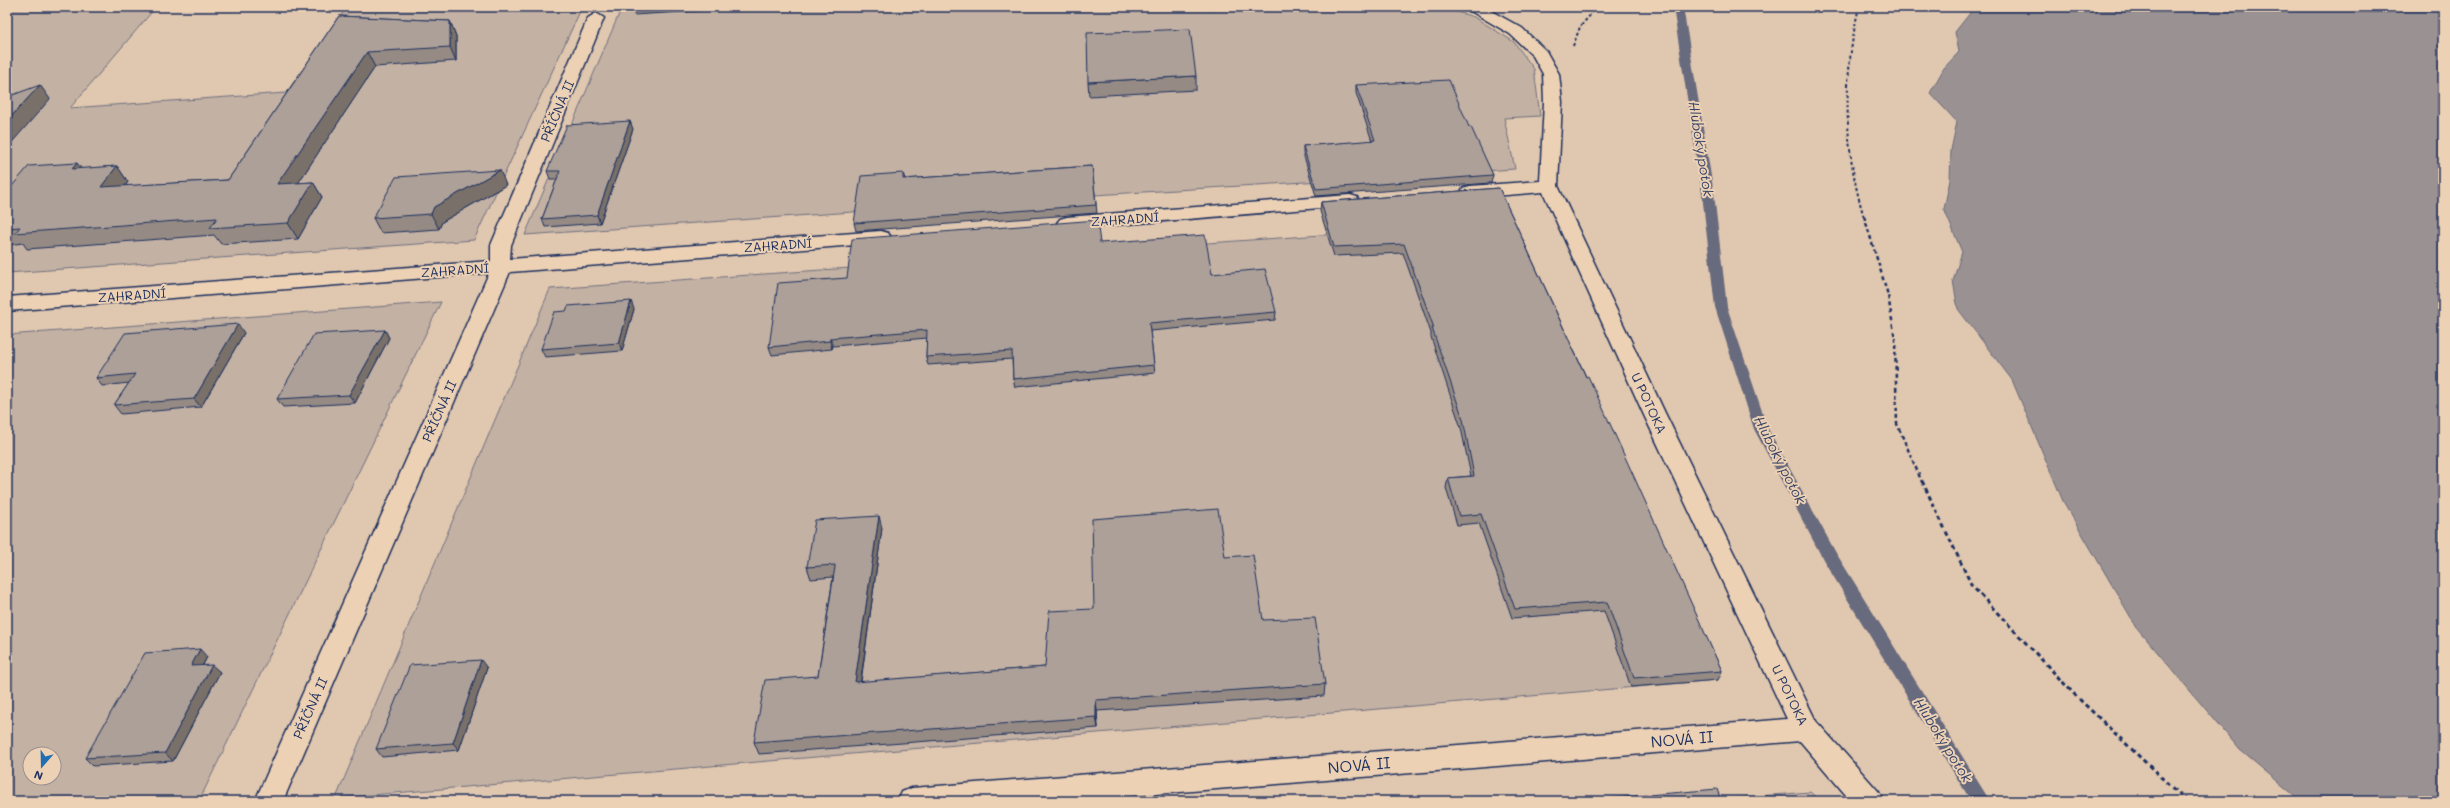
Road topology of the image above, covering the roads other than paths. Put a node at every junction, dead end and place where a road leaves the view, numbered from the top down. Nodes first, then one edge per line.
1 (1472, 7) edge
2 (596, 18) dead end
3 (1549, 186) junction
4 (1453, 194) edge
5 (1366, 200) edge
6 (1048, 224) edge
7 (897, 236) edge
8 (500, 266) junction
9 (7, 304) edge
10 (1806, 729) junction
11 (269, 801) edge
12 (912, 801) edge
13 (1869, 801) edge

1 - 3 street, U POTOKA
2 - 8 street, PŘÍČNÁ II
3 - 4 street
3 - 10 street, U POTOKA
5 - 6 street, ZAHRADNÍ
7 - 8 street, ZAHRADNÍ
8 - 9 street, ZAHRADNÍ
8 - 11 street, PŘÍČNÁ II
10 - 12 street, NOVÁ II
10 - 13 street, U POTOKA

